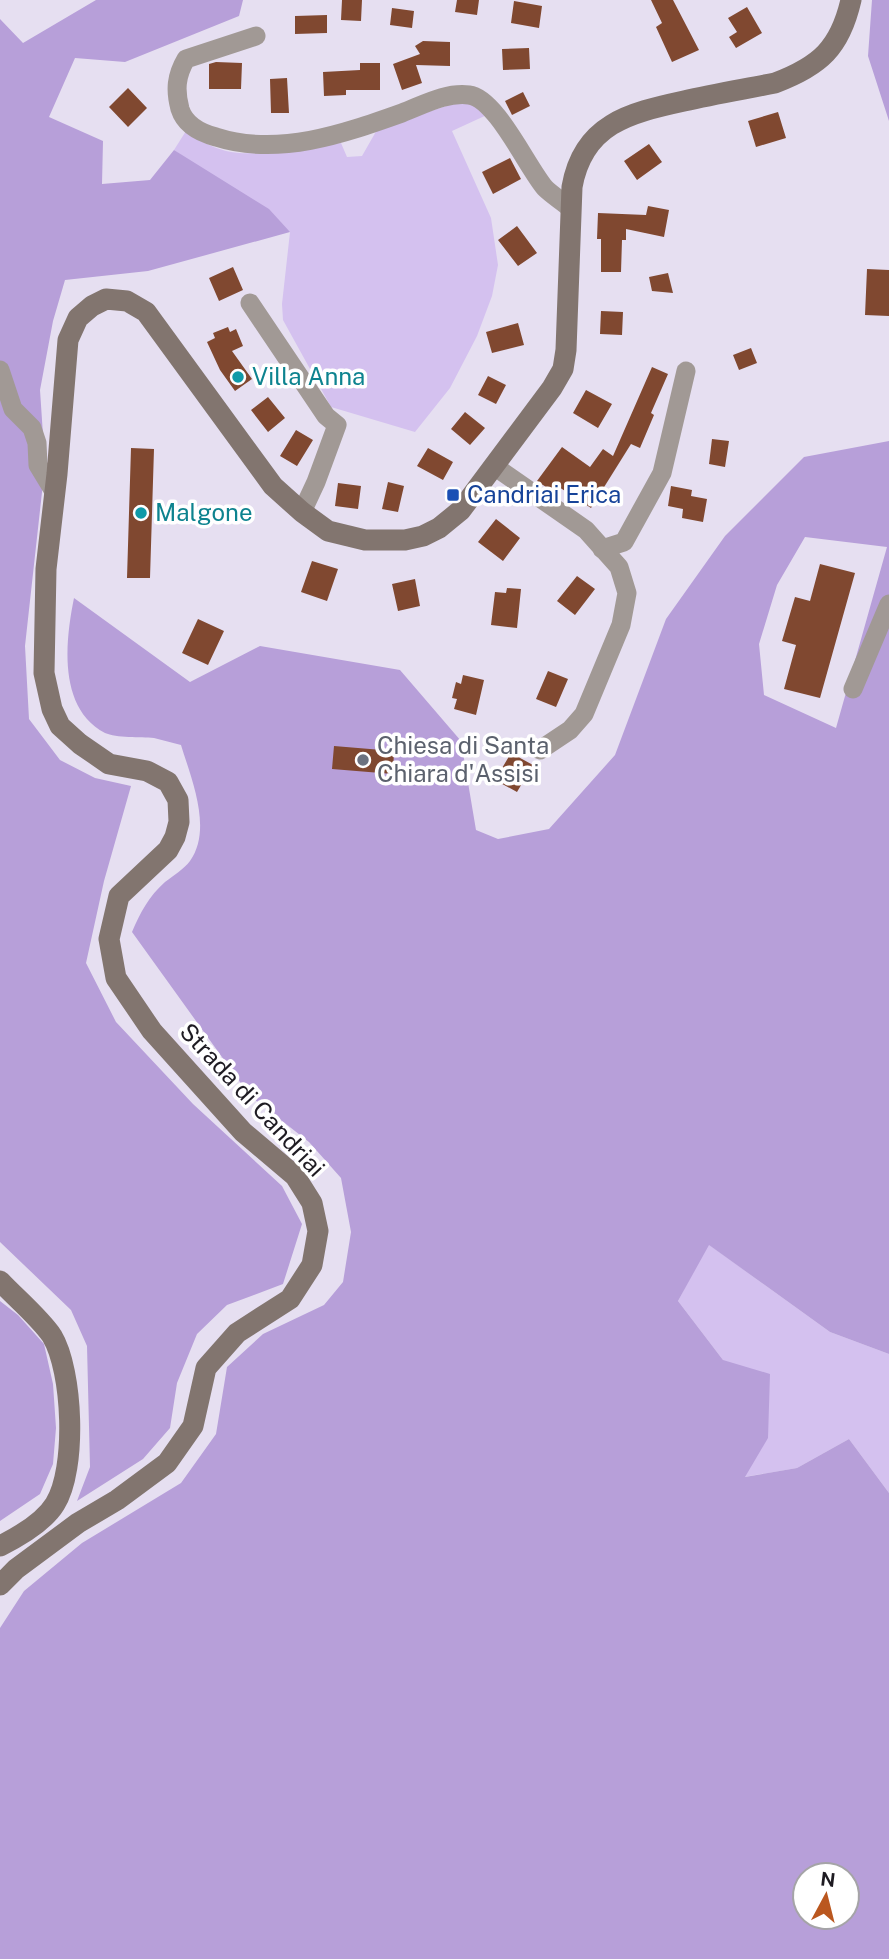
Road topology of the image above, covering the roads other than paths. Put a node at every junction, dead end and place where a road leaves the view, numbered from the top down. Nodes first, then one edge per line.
1 (851, 0) edge
2 (256, 36) dead end
3 (570, 208) junction
4 (250, 303) dead end
5 (0, 370) edge
6 (686, 371) dead end
7 (494, 466) junction
8 (55, 493) junction
9 (302, 512) junction
10 (602, 549) junction
11 (889, 604) edge
12 (853, 689) dead end
13 (540, 750) dead end
14 (0, 1281) edge
15 (0, 1546) edge
16 (0, 1585) edge

1 - 3 main road, Strada di Candriai
2 - 3 street
3 - 7 main road, Strada di Candriai
4 - 9 street
5 - 8 street
6 - 10 street
7 - 9 main road, Strada di Candriai
7 - 10 street
8 - 9 main road, Strada di Candriai
8 - 16 main road, Strada di Candriai
10 - 13 street
11 - 12 street
14 - 15 main road

